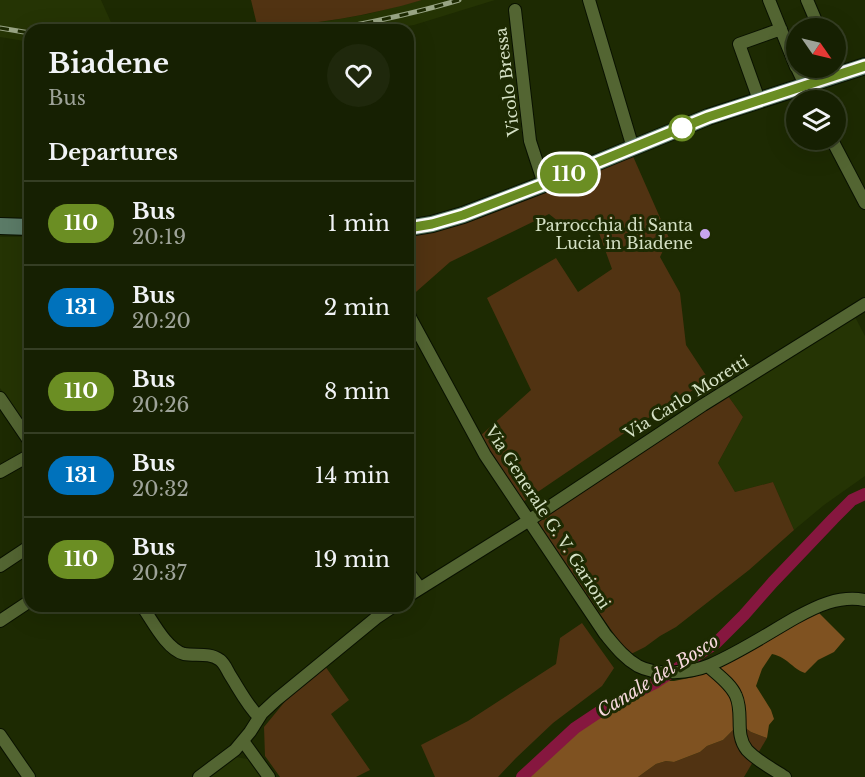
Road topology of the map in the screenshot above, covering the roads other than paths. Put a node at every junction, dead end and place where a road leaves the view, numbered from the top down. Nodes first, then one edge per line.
1 (589, 0) edge
2 (769, 0) edge
3 (807, 0) edge
4 (515, 10) dead end
5 (815, 18) edge
6 (781, 29) junction
7 (786, 41) edge
8 (865, 66) edge
9 (846, 69) edge
10 (827, 78) edge
11 (812, 90) edge
12 (786, 96) edge
13 (759, 100) junction
14 (633, 148) junction
15 (837, 150) edge
16 (544, 184) junction
17 (865, 203) edge
18 (0, 226) edge
19 (24, 227) edge
20 (414, 227) edge
21 (865, 304) edge
22 (414, 325) edge
23 (0, 398) edge
24 (24, 433) edge
25 (24, 459) edge
26 (0, 472) edge
27 (528, 520) junction
28 (24, 550) edge
29 (0, 566) edge
30 (414, 580) edge
31 (420, 588) junction
32 (414, 592) edge
33 (865, 600) edge
34 (24, 605) edge
35 (146, 612) edge
36 (385, 612) edge
37 (0, 621) edge
38 (708, 666) junction
39 (259, 717) junction
40 (0, 735) edge
41 (243, 741) junction
42 (29, 777) edge
43 (199, 777) edge
44 (268, 777) edge
45 (785, 777) edge

1 - 14 street
2 - 6 street
3 - 5 street
4 - 16 street, Vicolo Bressa
6 - 7 street
6 - 13 street
8 - 9 main road
10 - 11 main road
12 - 13 main road
13 - 14 main road
14 - 16 main road
15 - 17 street
16 - 20 main road
18 - 19 main road
21 - 27 street, Via Carlo Moretti
22 - 27 street, Via Generale G. V. Garioni
23 - 24 street
25 - 26 street
27 - 31 street, Via Carlo Moretti
27 - 38 street, Via Generale G. V. Garioni
28 - 29 street
30 - 31 street
31 - 32 street, Via Carlo Moretti
33 - 38 street
34 - 37 street
35 - 39 street
36 - 39 street
38 - 45 street
39 - 41 street
40 - 42 street
41 - 43 street
41 - 44 street

